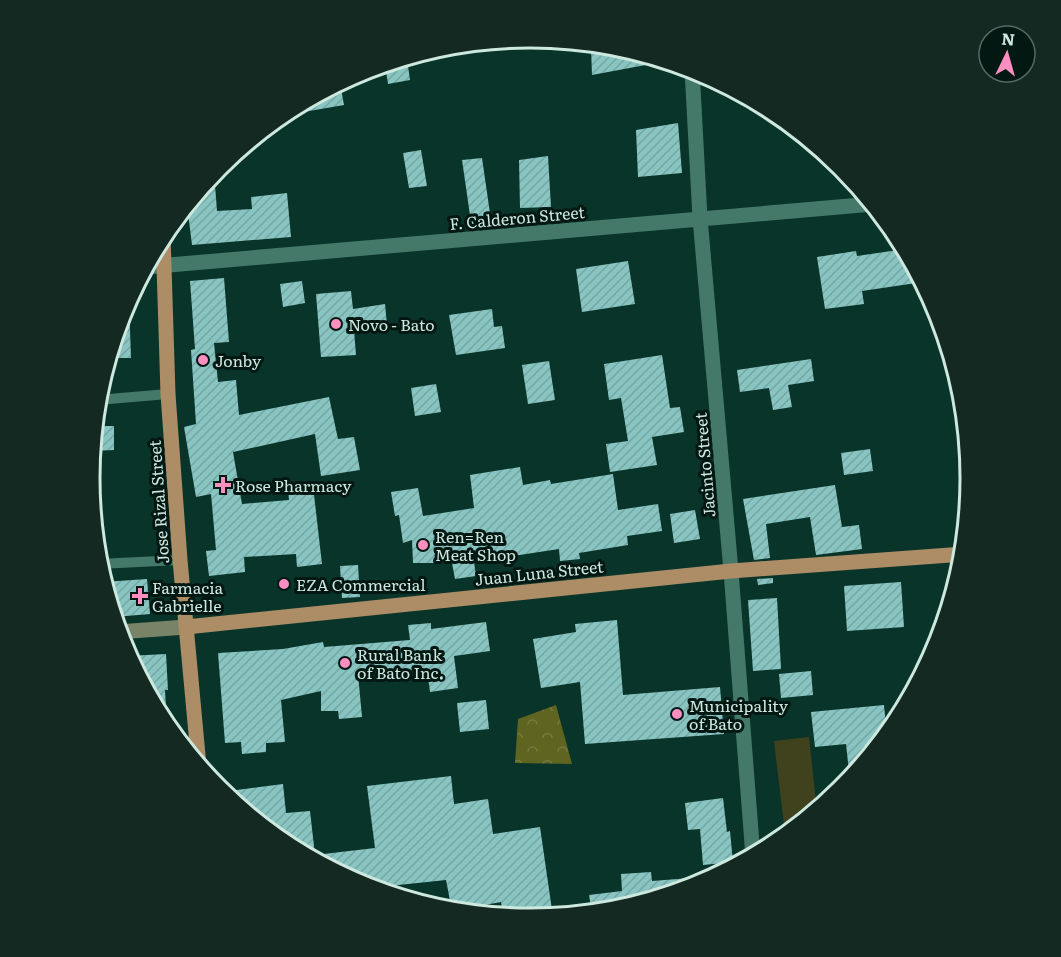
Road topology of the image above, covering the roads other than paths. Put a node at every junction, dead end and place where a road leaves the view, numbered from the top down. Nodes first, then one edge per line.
1 (693, 80) edge
2 (862, 205) edge
3 (700, 218) junction
4 (164, 253) edge
5 (156, 266) edge
6 (165, 266) junction
7 (168, 394) junction
8 (107, 399) edge
9 (954, 555) edge
10 (180, 560) junction
11 (108, 563) edge
12 (731, 571) junction
13 (186, 627) junction
14 (128, 631) edge
15 (198, 751) edge
16 (752, 847) edge

1 - 3 street, Jacinto Street
2 - 3 street, F. Calderon Street
3 - 6 street, F. Calderon Street
3 - 12 street, Jacinto Street
4 - 6 main road, Jose Rizal Street
5 - 6 street, F. Calderon Street
6 - 7 main road, Jose Rizal Street
7 - 8 lane
7 - 10 main road, Jose Rizal Street
9 - 12 main road, Juan Luna Street
10 - 11 lane
10 - 13 main road, Jose Rizal Street
12 - 13 main road, Juan Luna Street
12 - 16 street, Jacinto Street
13 - 14 street, Juan Luna Street
13 - 15 main road, Jose Rizal Street

